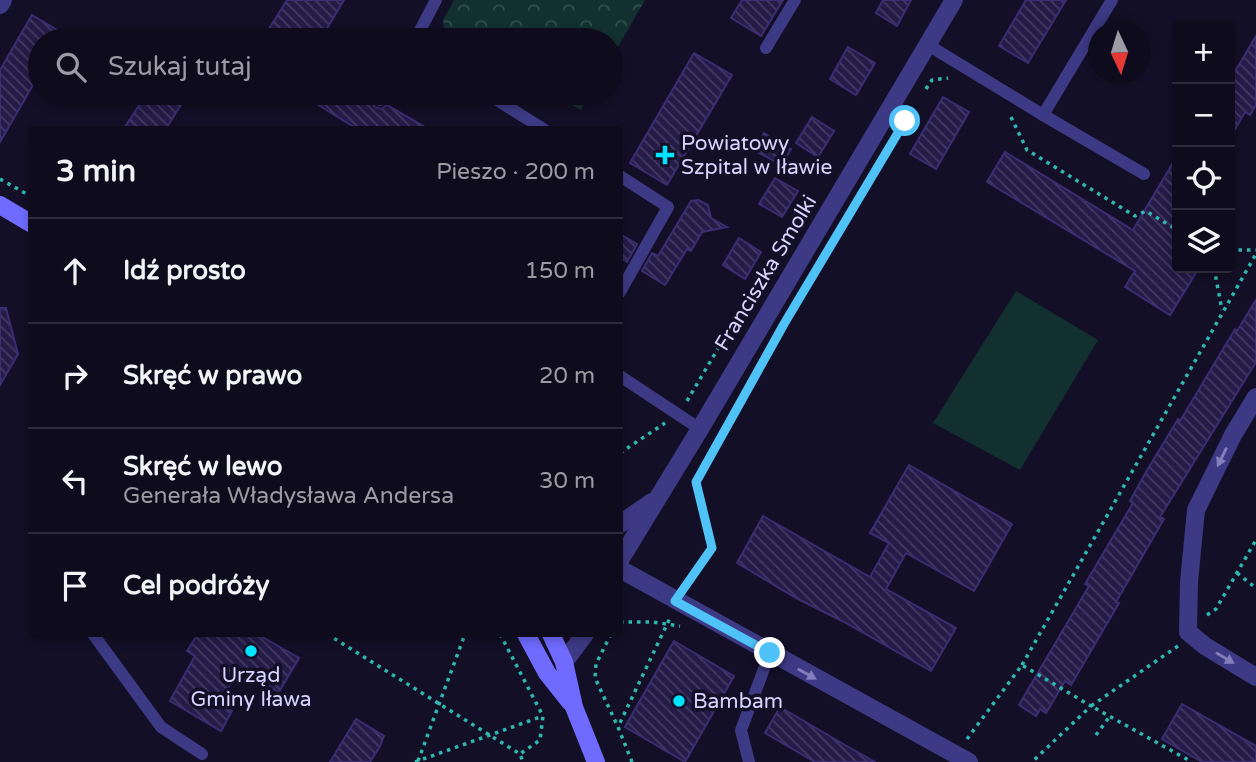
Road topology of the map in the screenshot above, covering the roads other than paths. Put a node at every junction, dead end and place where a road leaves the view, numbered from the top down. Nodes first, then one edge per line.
1 (4, 0) edge
2 (436, 0) edge
3 (795, 0) edge
4 (954, 0) edge
5 (1112, 0) edge
6 (0, 5) edge
7 (421, 28) edge
8 (928, 45) junction
9 (766, 48) dead end
10 (505, 105) edge
11 (1043, 115) junction
12 (539, 126) edge
13 (1144, 174) dead end
14 (623, 178) edge
15 (0, 205) edge
16 (28, 221) edge
17 (623, 287) edge
18 (623, 378) edge
19 (1256, 397) edge
20 (700, 429) junction
21 (658, 498) junction
22 (623, 522) edge
23 (623, 555) edge
24 (623, 571) edge
25 (95, 637) edge
26 (528, 637) edge
27 (552, 637) edge
28 (583, 637) edge
29 (770, 653) junction
30 (564, 662) junction
31 (1256, 677) edge
32 (574, 707) junction
33 (202, 754) dead end
34 (596, 762) edge
35 (749, 762) edge
36 (970, 762) edge

1 - 6 street
2 - 7 lane
3 - 9 lane
4 - 8 street, Franciszka Smolki
5 - 11 lane
8 - 11 lane
8 - 20 street, Franciszka Smolki
10 - 12 lane
11 - 13 lane
14 - 17 lane
15 - 16 street
18 - 20 lane
19 -> 31 street
20 - 21 street, Franciszka Smolki
21 - 22 street, Franciszka Smolki
21 - 23 street, Franciszka Smolki
24 - 29 street
25 - 33 lane
26 - 32 street
27 - 30 street
28 - 30 street
29 - 35 lane
29 -> 36 street
30 - 32 street
32 - 34 street

